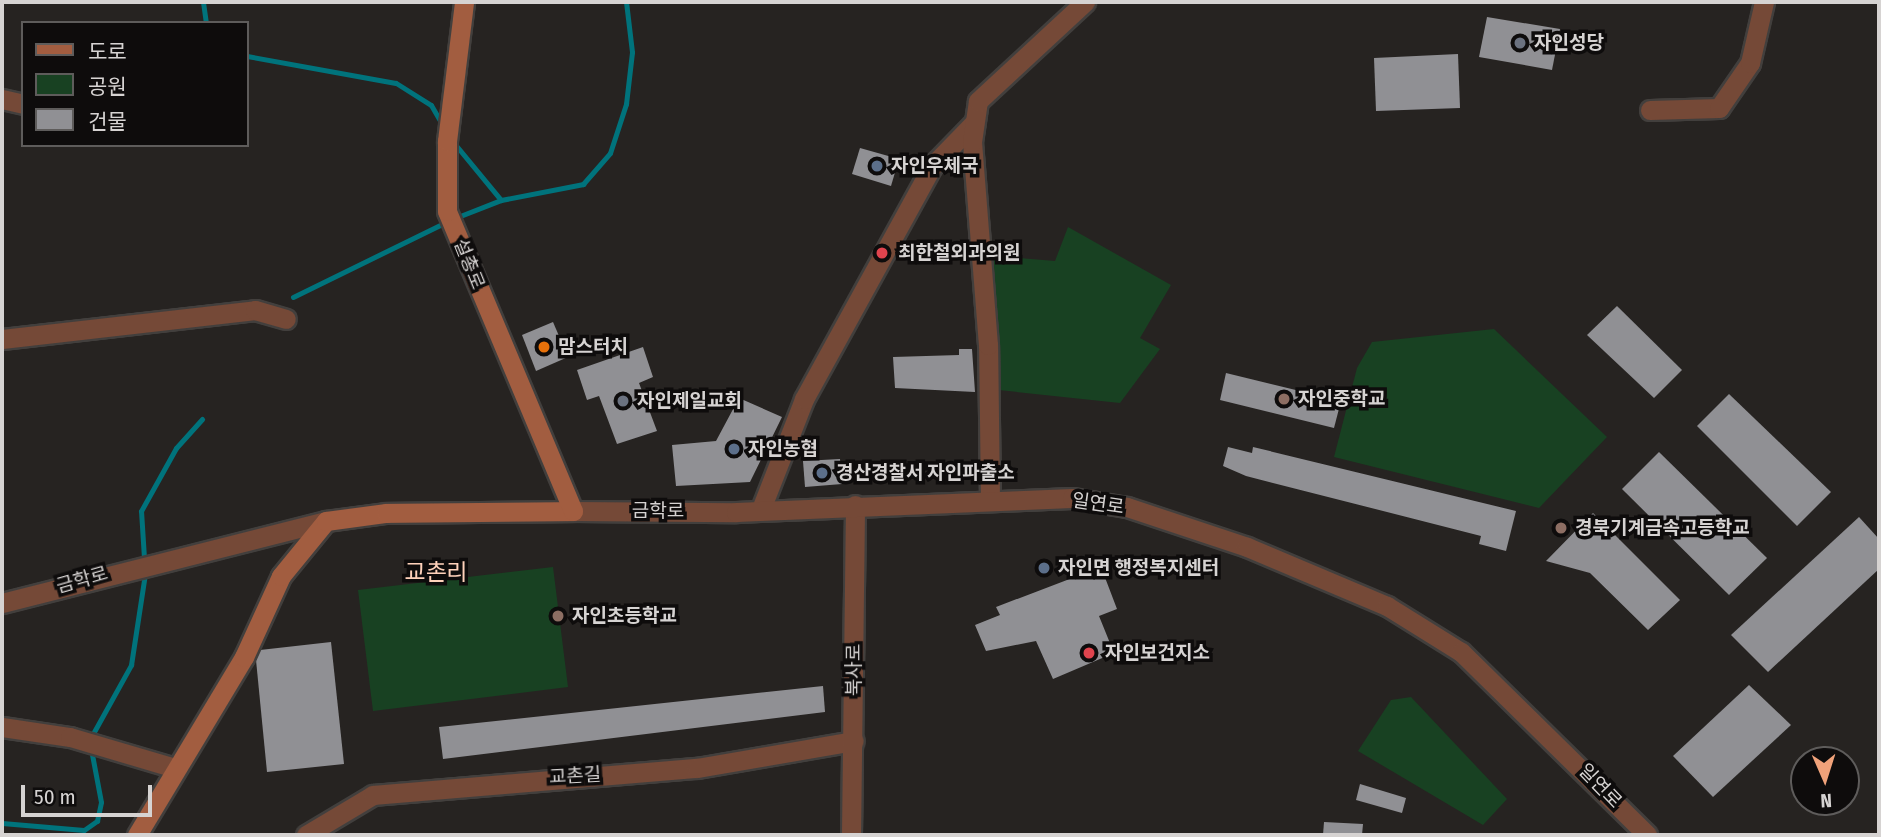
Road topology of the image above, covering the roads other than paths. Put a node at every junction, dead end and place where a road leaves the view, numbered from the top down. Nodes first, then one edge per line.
1 (464, 2) edge
2 (1085, 2) edge
3 (1764, 2) edge
4 (2, 99) edge
5 (21, 104) edge
6 (1650, 110) dead end
7 (974, 122) junction
8 (286, 319) dead end
9 (2, 339) edge
10 (990, 500) junction
11 (855, 505) junction
12 (761, 509) junction
13 (573, 511) junction
14 (326, 521) junction
15 (2, 603) edge
16 (2, 727) edge
17 (853, 741) junction
18 (175, 768) junction
19 (137, 835) edge
20 (306, 835) edge
21 (851, 835) edge
22 (1647, 835) edge

1 - 13 main road, 설총로
2 - 7 street
3 - 6 street
4 - 5 street
7 - 10 street
7 - 12 street
8 - 9 street
10 - 11 street, 금학로
10 - 22 street, 일연로
11 - 12 street, 금학로
11 - 17 street, 북사로
12 - 13 street, 금학로
13 - 14 main road, 금학로
14 - 15 street, 금학로
14 - 18 main road
16 - 18 street
17 - 20 street, 교촌길
17 - 21 street, 북사로
18 - 19 main road

